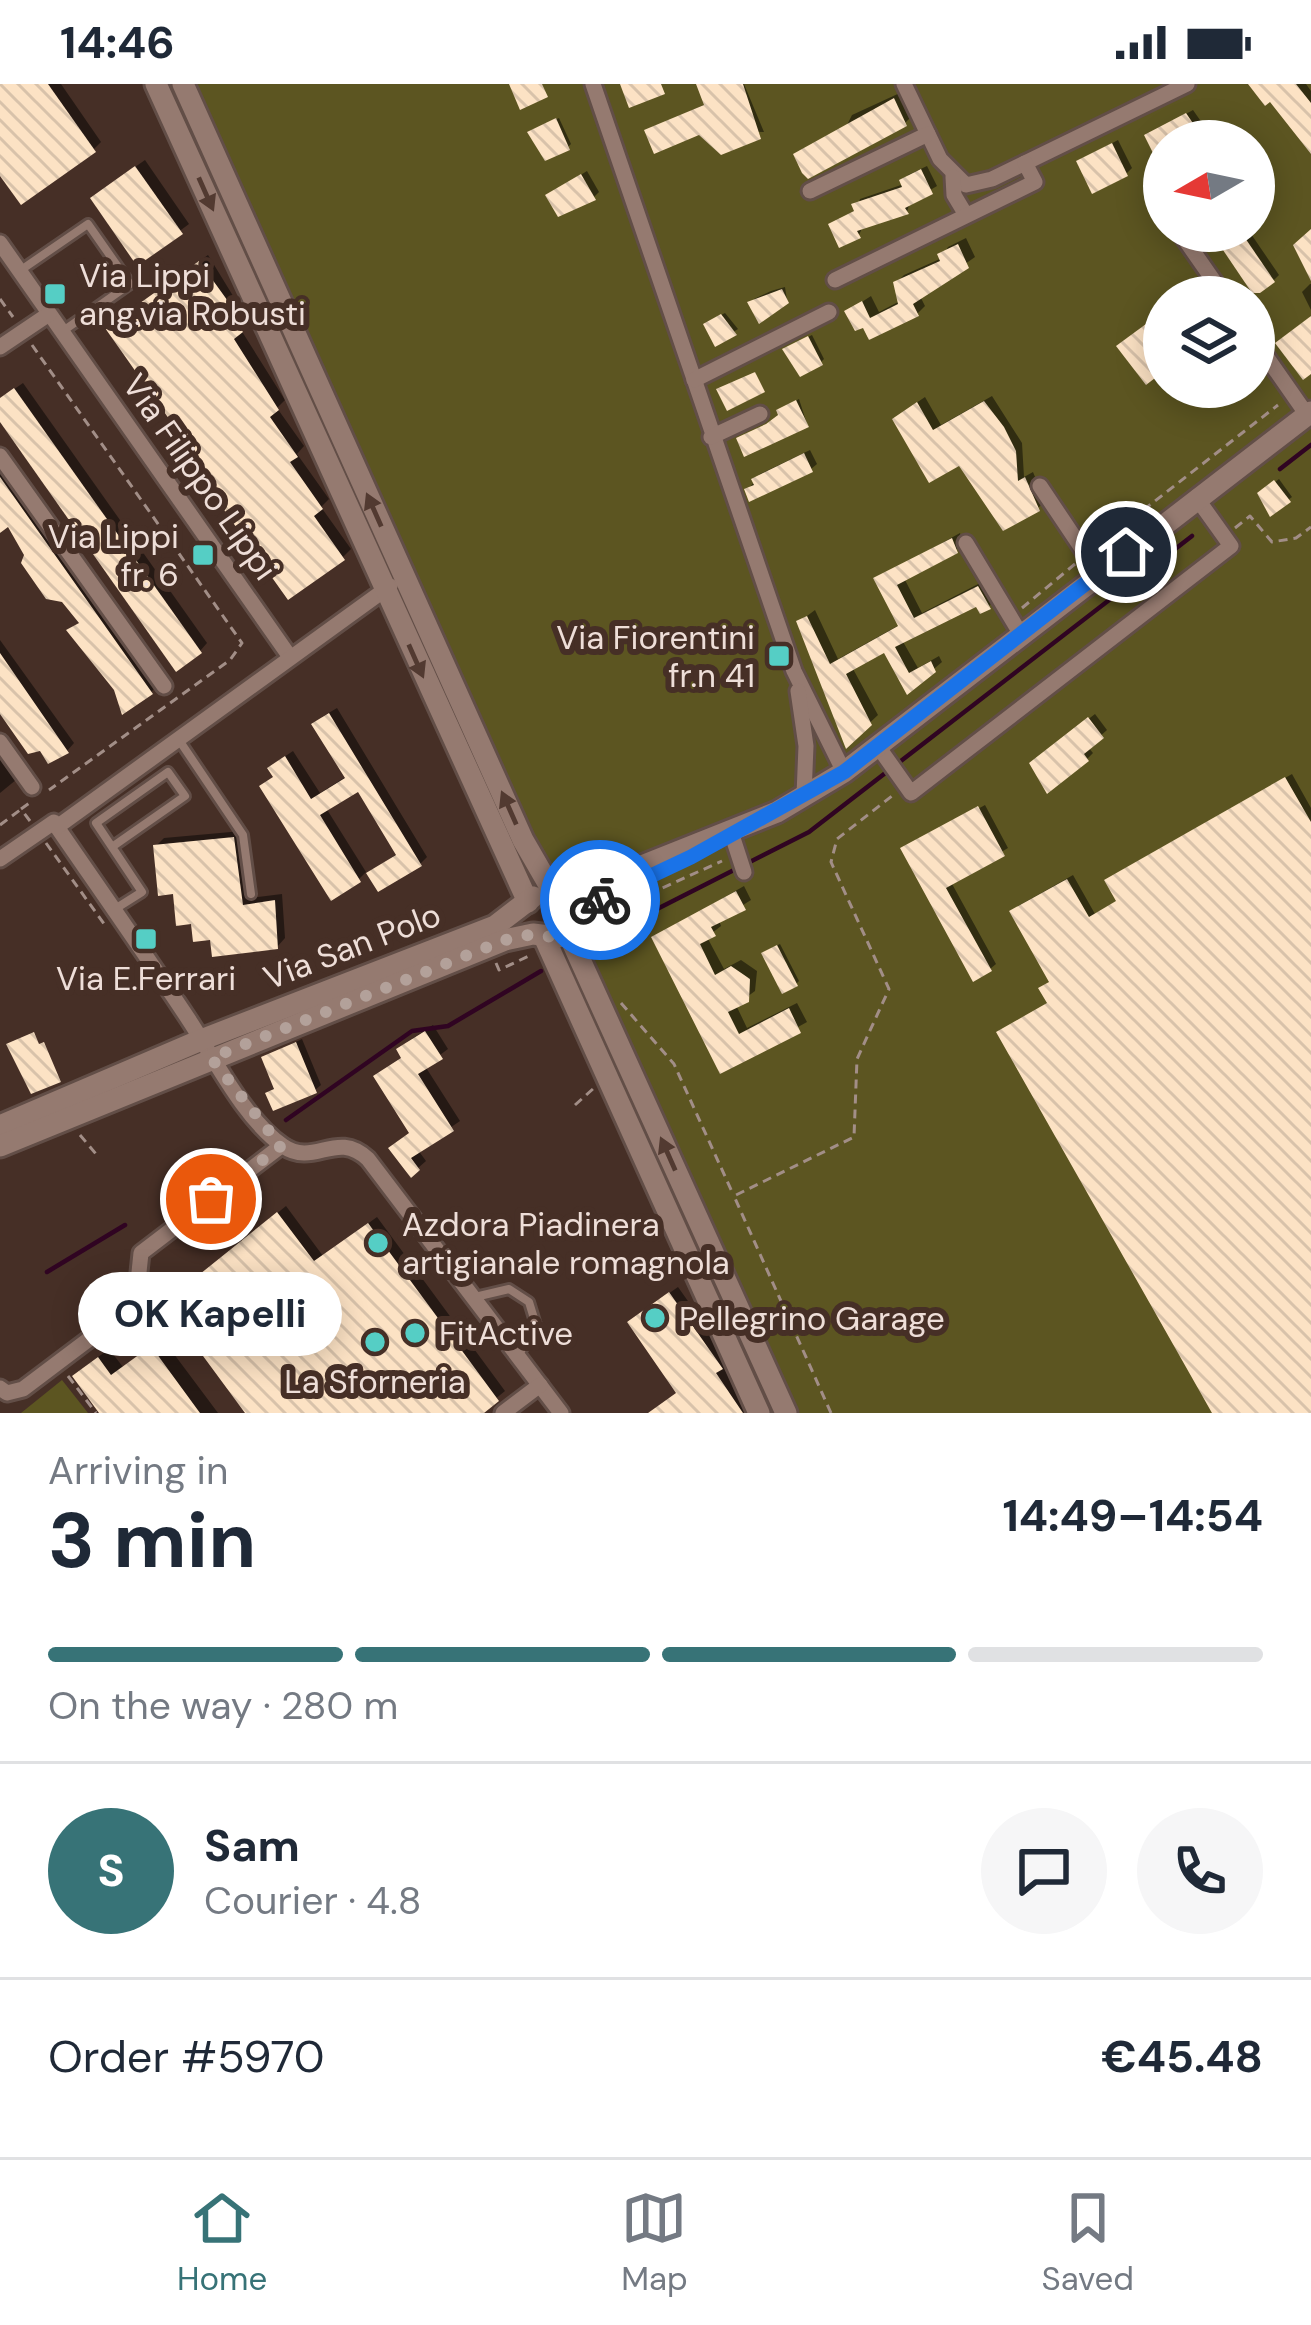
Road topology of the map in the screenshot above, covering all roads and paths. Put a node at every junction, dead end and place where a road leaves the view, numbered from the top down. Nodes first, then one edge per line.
1 (156, 84) edge
2 (183, 84) edge
3 (593, 84) edge
4 (904, 84) edge
5 (1187, 84) edge
6 (928, 134) junction
7 (1025, 163) junction
8 (953, 177) junction
9 (810, 191) dead end
10 (966, 215) junction
11 (0, 243) edge
12 (20, 271) junction
13 (835, 280) dead end
14 (0, 299) edge
15 (829, 312) dead end
16 (50, 314) junction
17 (23, 332) junction
18 (62, 332) junction
19 (0, 347) edge
20 (1275, 368) edge
21 (694, 380) junction
22 (1304, 408) edge
23 (760, 414) dead end
24 (711, 437) junction
25 (0, 456) edge
26 (1040, 486) dead end
27 (1196, 497) junction
28 (1311, 527) edge
29 (1224, 537) junction
30 (965, 543) dead end
31 (1092, 564) junction
32 (406, 579) junction
33 (383, 588) junction
34 (1015, 626) junction
35 (290, 657) junction
36 (794, 671) junction
37 (164, 686) dead end
38 (178, 739) junction
39 (0, 742) edge
40 (882, 754) junction
41 (844, 772) junction
42 (902, 783) junction
43 (32, 787) dead end
44 (804, 795) junction
45 (21, 809) junction
46 (0, 825) edge
47 (57, 827) junction
48 (38, 832) junction
49 (112, 848) junction
50 (737, 854) junction
51 (0, 859) edge
52 (250, 894) dead end
53 (641, 897) dead end
54 (526, 905) junction
55 (113, 910) junction
56 (554, 924) junction
57 (111, 934) dead end
58 (492, 955) dead end
59 (618, 1000) dead end
60 (206, 1049) junction
61 (0, 1126) edge
62 (75, 1128) dead end
63 (0, 1146) edge
64 (281, 1146) junction
65 (96, 1154) dead end
66 (734, 1196) junction
67 (474, 1298) junction
68 (518, 1356) junction
69 (58, 1363) junction
70 (540, 1385) junction
71 (4, 1390) edge
72 (96, 1413) edge
73 (503, 1413) edge
74 (561, 1413) edge
75 (759, 1413) edge
76 (786, 1413) edge
77 (831, 1413) edge

1 -> 33 street
32 -> 2 street
3 - 21 street
4 - 6 street
5 - 7 street
6 - 8 street
6 - 9 street
7 - 8 street
7 - 10 street
8 - 10 street
10 - 13 street
11 - 12 street, Via Filippo Lippi
12 - 16 street, Via Filippo Lippi
12 - 18 lane
14 - 17 path
15 - 21 street
16 - 17 street
16 - 18 street, Via Filippo Lippi
17 - 19 street
17 - 45 path
18 - 35 street, Via Filippo Lippi
20 - 22 street
21 - 24 street
22 - 27 street, Via San Polo
22 - 31 path
23 - 24 street
24 - 36 street
25 - 37 street
26 - 31 street
27 - 29 street
27 - 31 street, Via San Polo
28 - 29 path
29 - 42 street
30 - 34 street
31 - 34 street, Via San Polo
31 - 34 path
32 - 33 street
56 -> 32 street
33 - 35 street
33 -> 54 street
34 - 40 street, Via San Polo
35 - 38 street
36 - 41 street
36 - 44 street
38 - 47 street
38 - 52 lane
39 - 43 street
40 - 41 street, Via San Polo
40 - 42 street
41 - 44 street, Via San Polo
42 - 66 path
44 - 50 street, Via San Polo
45 - 46 path
45 - 48 path
47 - 48 street
47 - 55 street
48 - 51 street
48 - 57 path
49 - 49 lane
49 - 55 lane
50 - 53 path
50 - 56 street, Via San Polo
54 - 56 street
54 - 56 street, Via San Polo
54 - 60 street, Via San Polo
55 - 60 street
56 - 58 path
56 - 60 street, Via San Polo
56 - 75 street
76 -> 56 street
59 - 66 path
60 - 61 street, Via San Polo
60 - 63 street, Via San Polo
60 - 64 street
62 - 65 path
64 - 67 street
64 - 69 street
66 - 77 path
67 - 68 street
67 - 68 lane
68 - 70 street
69 - 71 street
69 - 72 path
70 - 73 street
70 - 74 street

